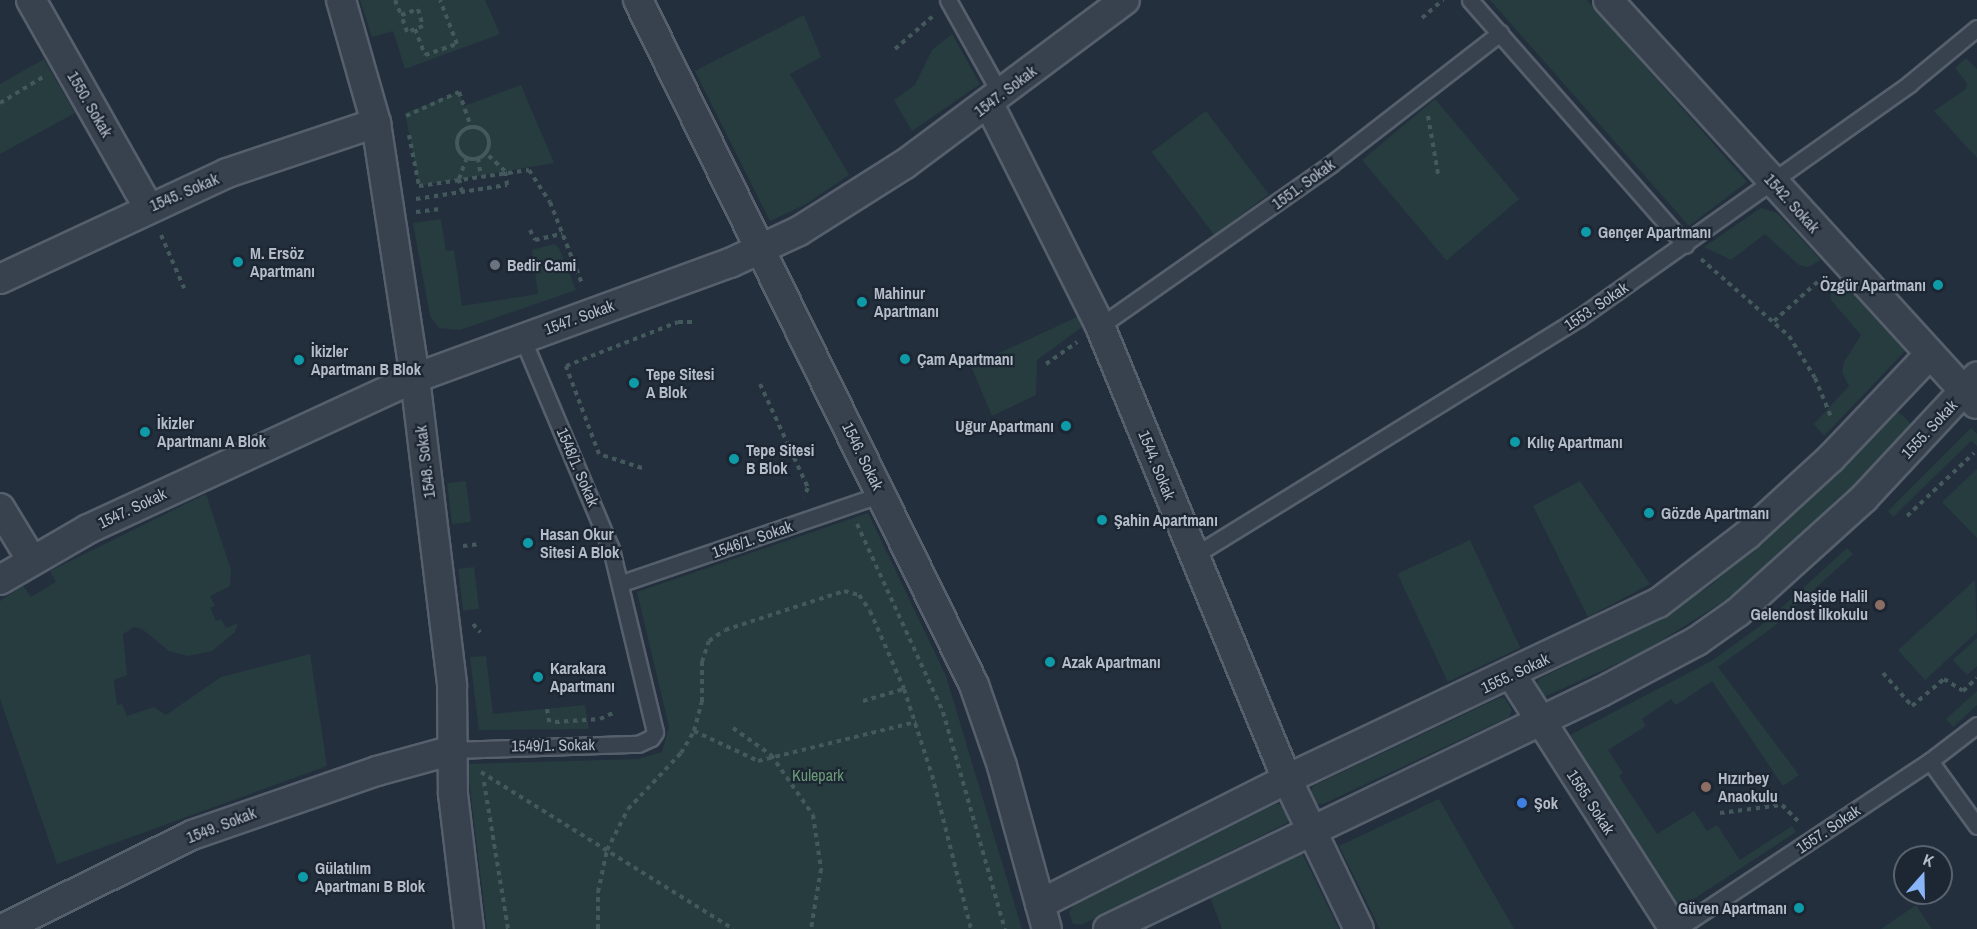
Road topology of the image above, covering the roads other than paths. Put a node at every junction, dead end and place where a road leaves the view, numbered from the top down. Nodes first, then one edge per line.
1 (31, 0) edge
2 (341, 0) edge
3 (638, 0) edge
4 (1125, 0) edge
5 (1470, 0) edge
6 (1608, 0) edge
7 (949, 2) edge
8 (1977, 28) edge
9 (1500, 33) junction
10 (995, 100) junction
11 (376, 123) junction
12 (1773, 182) junction
13 (148, 207) junction
14 (1685, 245) junction
15 (762, 249) junction
16 (0, 279) edge
17 (1100, 326) junction
18 (522, 337) junction
19 (1929, 355) junction
20 (415, 378) junction
21 (1973, 391) edge
22 (882, 494) junction
23 (0, 508) edge
24 (1195, 555) junction
25 (32, 559) junction
26 (0, 580) edge
27 (622, 583) junction
28 (1511, 674) junction
29 (1539, 722) junction
30 (1977, 724) edge
31 (651, 738) joint
32 (453, 750) junction
33 (1930, 761) junction
34 (1287, 779) junction
35 (1977, 826) edge
36 (1310, 830) junction
37 (1044, 916) edge
38 (2, 929) edge
39 (469, 929) edge
40 (1108, 929) edge
41 (1359, 929) edge
42 (1675, 929) edge

1 - 13 street, 1550. Sokak
2 - 11 street, 1548. Sokak
3 - 15 street, 1546. Sokak
4 - 10 street, 1547. Sokak
5 - 9 lane
6 - 12 street, 1542. Sokak
7 - 10 lane, 1544. Sokak
8 - 12 lane, 1553. Sokak
9 - 14 lane
9 - 17 lane, 1551. Sokak
10 - 15 street, 1547. Sokak
10 - 17 street, 1544. Sokak
11 - 13 street, 1545. Sokak
11 - 20 street, 1548. Sokak
12 - 14 lane, 1553. Sokak
12 - 19 street, 1542. Sokak
13 - 16 street, 1545. Sokak
14 - 24 lane, 1553. Sokak
15 - 18 street, 1547. Sokak
15 - 22 street, 1546. Sokak
17 - 24 street, 1544. Sokak
18 - 20 street, 1547. Sokak
18 - 27 lane, 1548/1. Sokak
19 - 21 street, 1542. Sokak
19 - 28 street, 1555. Sokak
20 - 25 street, 1547. Sokak
20 - 32 street, 1548. Sokak
21 - 29 street, 1555. Sokak
22 - 27 lane, 1546/1. Sokak
22 - 37 street, 1546. Sokak
23 - 25 street
24 - 34 street, 1544. Sokak
25 - 26 street, 1547. Sokak
27 - 31 lane, 1548/1. Sokak
28 - 29 street, 1565. Sokak
28 - 34 street, 1555. Sokak
29 - 36 street, 1555. Sokak
29 - 42 street, 1565. Sokak
30 - 33 lane, 1557. Sokak
31 - 32 lane, 1549/1. Sokak
32 - 38 street, 1549. Sokak
32 - 39 street, 1548. Sokak
33 - 35 lane
33 - 42 lane, 1557. Sokak
34 - 36 street, 1544. Sokak
34 - 37 street, 1555. Sokak
36 - 40 street, 1555. Sokak
36 - 41 street, 1544. Sokak

